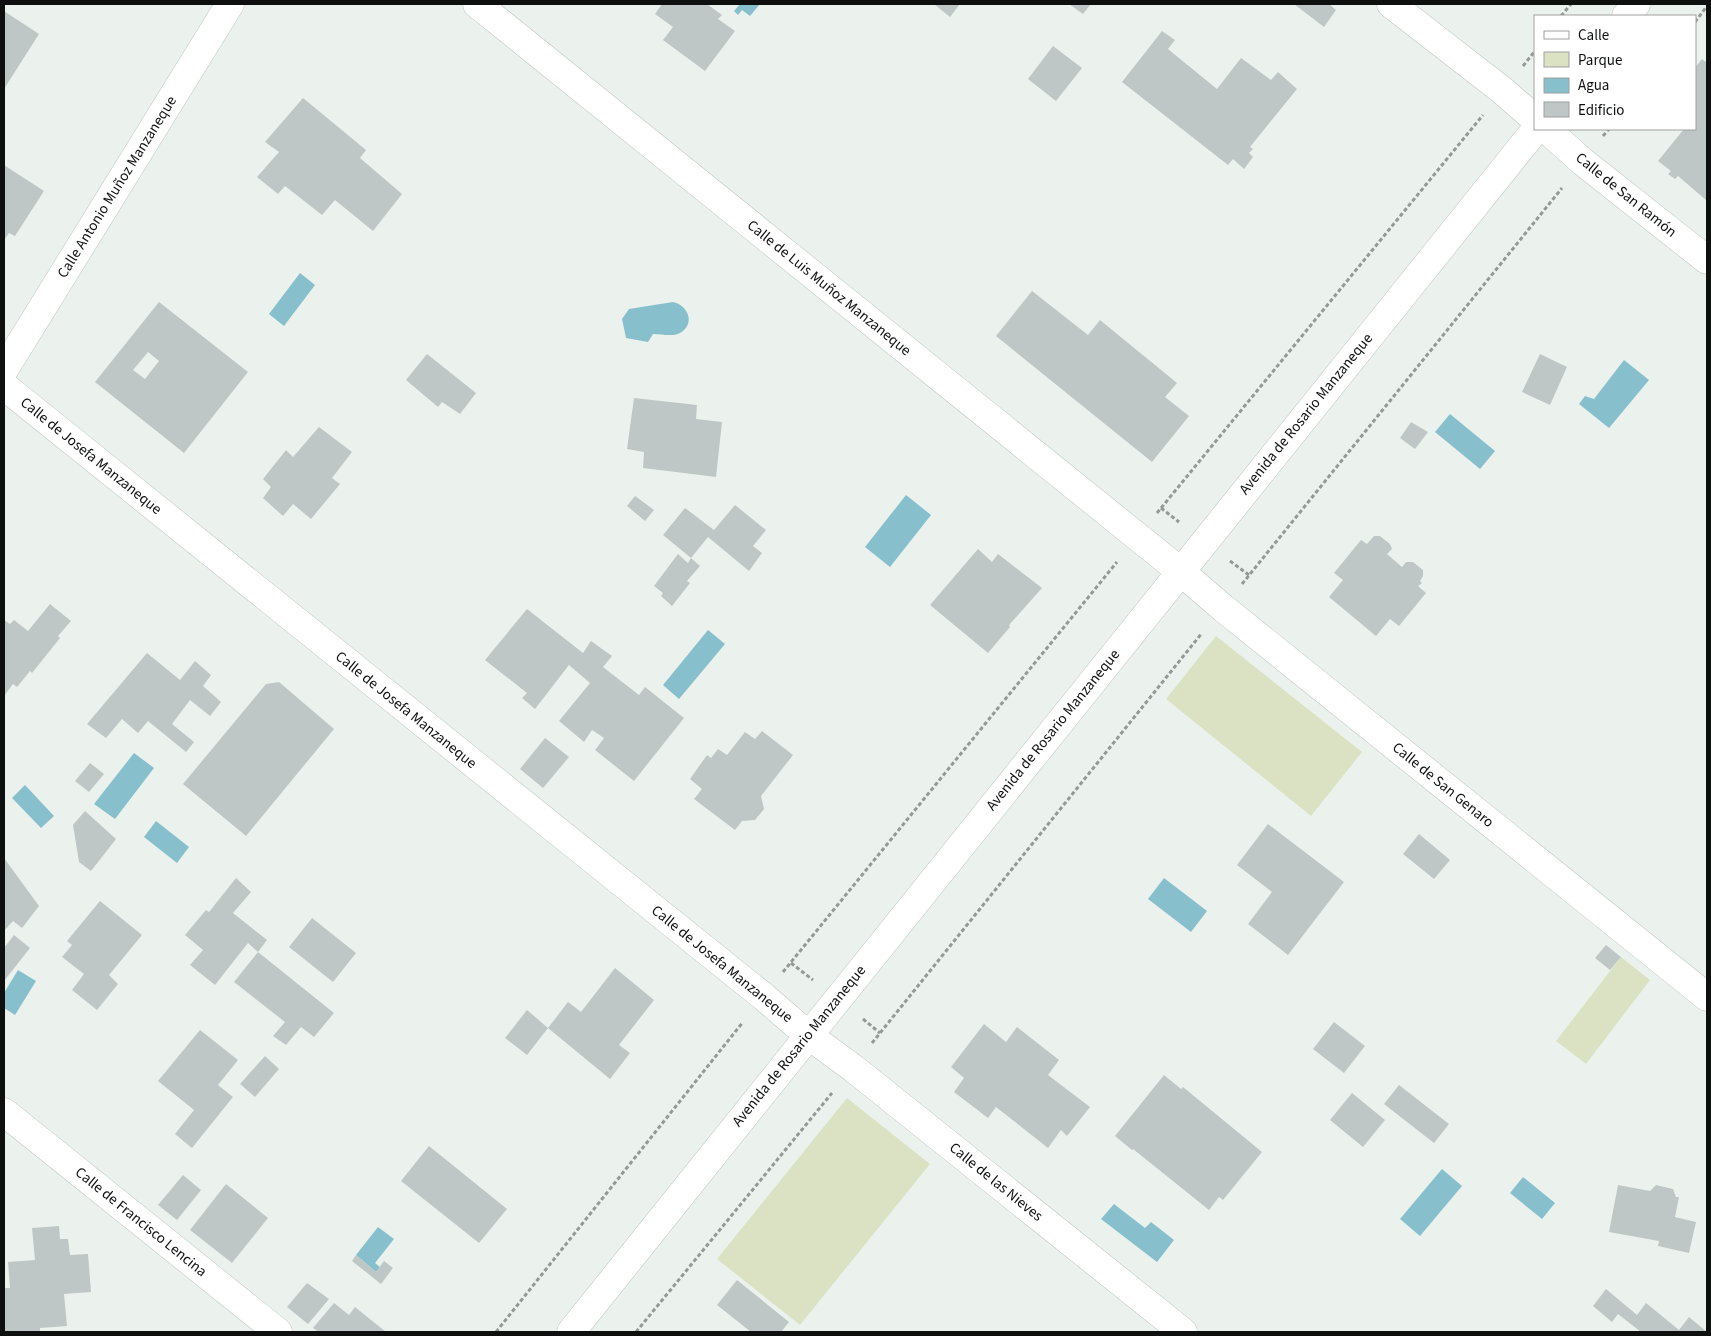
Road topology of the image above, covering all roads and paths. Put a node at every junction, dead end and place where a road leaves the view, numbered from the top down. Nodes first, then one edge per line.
1 (230, 4) edge
2 (477, 4) edge
3 (1391, 4) edge
4 (1571, 4) edge
5 (1636, 4) edge
6 (1707, 6) edge
7 (1563, 15) edge
8 (1627, 15) edge
9 (1696, 21) edge
10 (1534, 51) edge
11 (1530, 57) junction
12 (1534, 60) edge
13 (1502, 91) junction
14 (1534, 118) edge
15 (1535, 130) edge
16 (1547, 130) edge
17 (1608, 130) edge
18 (1583, 162) junction
19 (1707, 260) edge
20 (4, 370) edge
21 (4, 386) edge
22 (1138, 537) junction
23 (1180, 571) junction
24 (1222, 608) junction
25 (764, 997) junction
26 (1707, 997) edge
27 (808, 1035) junction
28 (853, 1068) junction
29 (4, 1112) edge
30 (278, 1332) edge
31 (496, 1332) edge
32 (571, 1332) edge
33 (636, 1332) edge
34 (1183, 1332) edge

1 - 20 street, Calle Antonio Muñoz Manzaneque
2 - 22 street, Calle de Luis Muñoz Manzaneque
3 - 13 street
4 - 7 path
5 - 8 street
6 - 9 path
10 - 11 path
11 - 12 path
11 - 13 path
13 - 14 street
13 - 22 path
15 - 23 street, Avenida de Rosario Manzaneque
16 - 18 street, Calle de San Ramón
17 - 18 path
18 - 19 street, Calle de San Ramón
18 - 24 path
21 - 25 street, Calle de Josefa Manzaneque
22 - 23 street, Calle de Luis Muñoz Manzaneque
22 - 25 path
23 - 24 street, Calle de San Genaro
23 - 27 street, Avenida de Rosario Manzaneque
24 - 26 street, Calle de San Genaro
24 - 28 path
25 - 27 street, Calle de Josefa Manzaneque
25 - 31 path
27 - 28 street, Calle de las Nieves
27 - 32 street, Avenida de Rosario Manzaneque
28 - 33 path
28 - 34 street, Calle de las Nieves
29 - 30 street, Calle de Francisco Lencina

